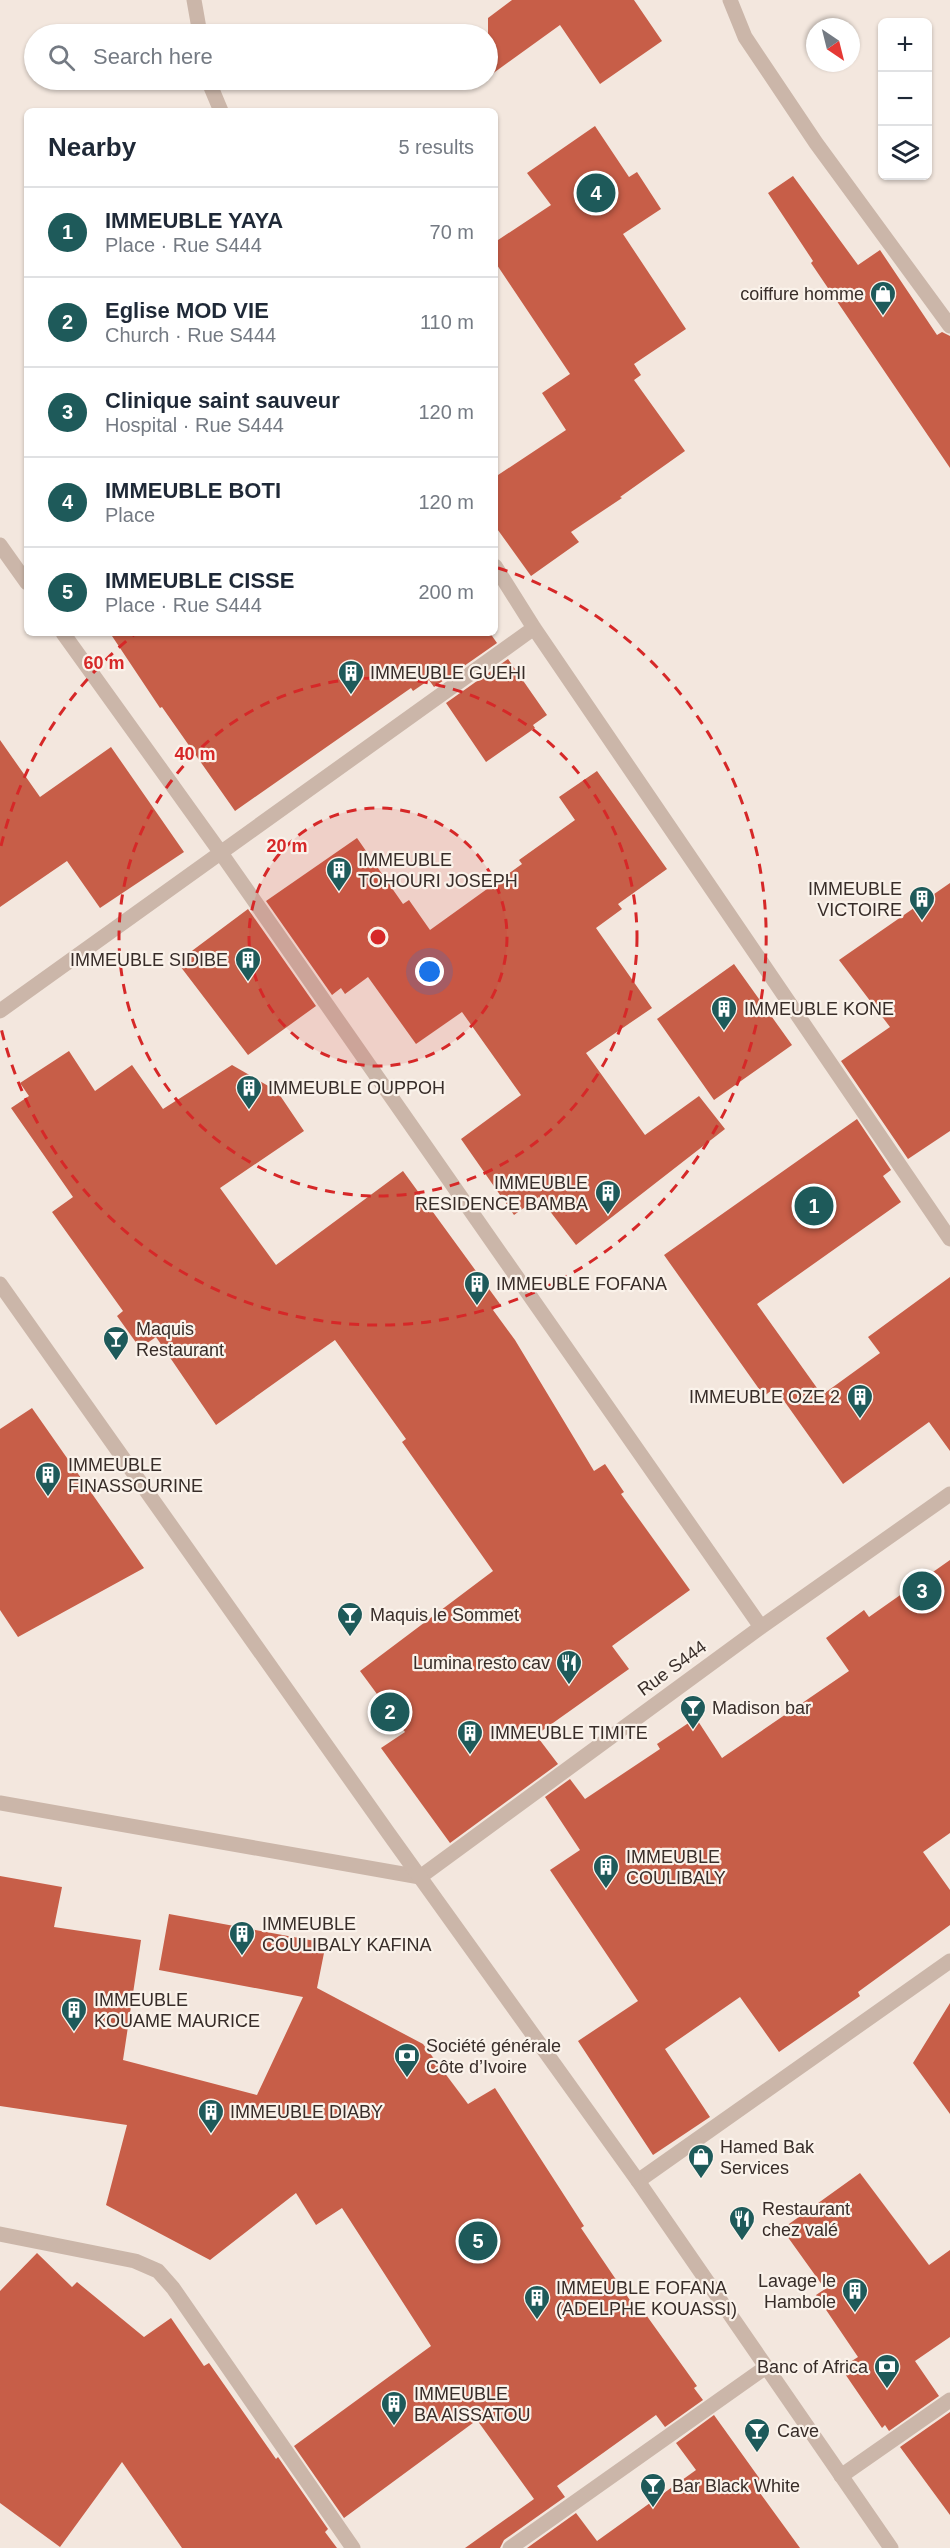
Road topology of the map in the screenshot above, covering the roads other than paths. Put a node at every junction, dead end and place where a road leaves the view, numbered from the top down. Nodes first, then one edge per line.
1 (194, 0) edge
2 (730, 0) edge
3 (198, 24) edge
4 (212, 90) edge
5 (220, 108) edge
6 (950, 326) edge
7 (0, 545) edge
8 (498, 571) edge
9 (24, 579) edge
10 (534, 628) junction
11 (65, 636) edge
12 (221, 853) junction
13 (0, 1011) edge
14 (950, 1239) edge
15 (0, 1284) edge
16 (950, 1494) edge
17 (761, 1627) junction
18 (0, 1803) edge
19 (420, 1877) junction
20 (950, 1961) edge
21 (638, 2181) junction
22 (0, 2234) edge
23 (766, 2367) junction
24 (950, 2400) edge
25 (841, 2476) junction
26 (353, 2548) edge
27 (510, 2548) edge
28 (891, 2548) edge

1 - 3 street
2 - 6 street
4 - 5 street
7 - 9 street
8 - 10 street
10 - 12 street
10 - 14 street
11 - 12 street
12 - 13 street
12 - 17 street
15 - 19 street
16 - 17 street, Rue S444
17 - 19 street, Rue S444
18 - 19 street
19 - 21 street
20 - 21 street
21 - 23 street
22 - 26 street
23 - 25 street
23 - 27 street
24 - 25 street
25 - 28 street

